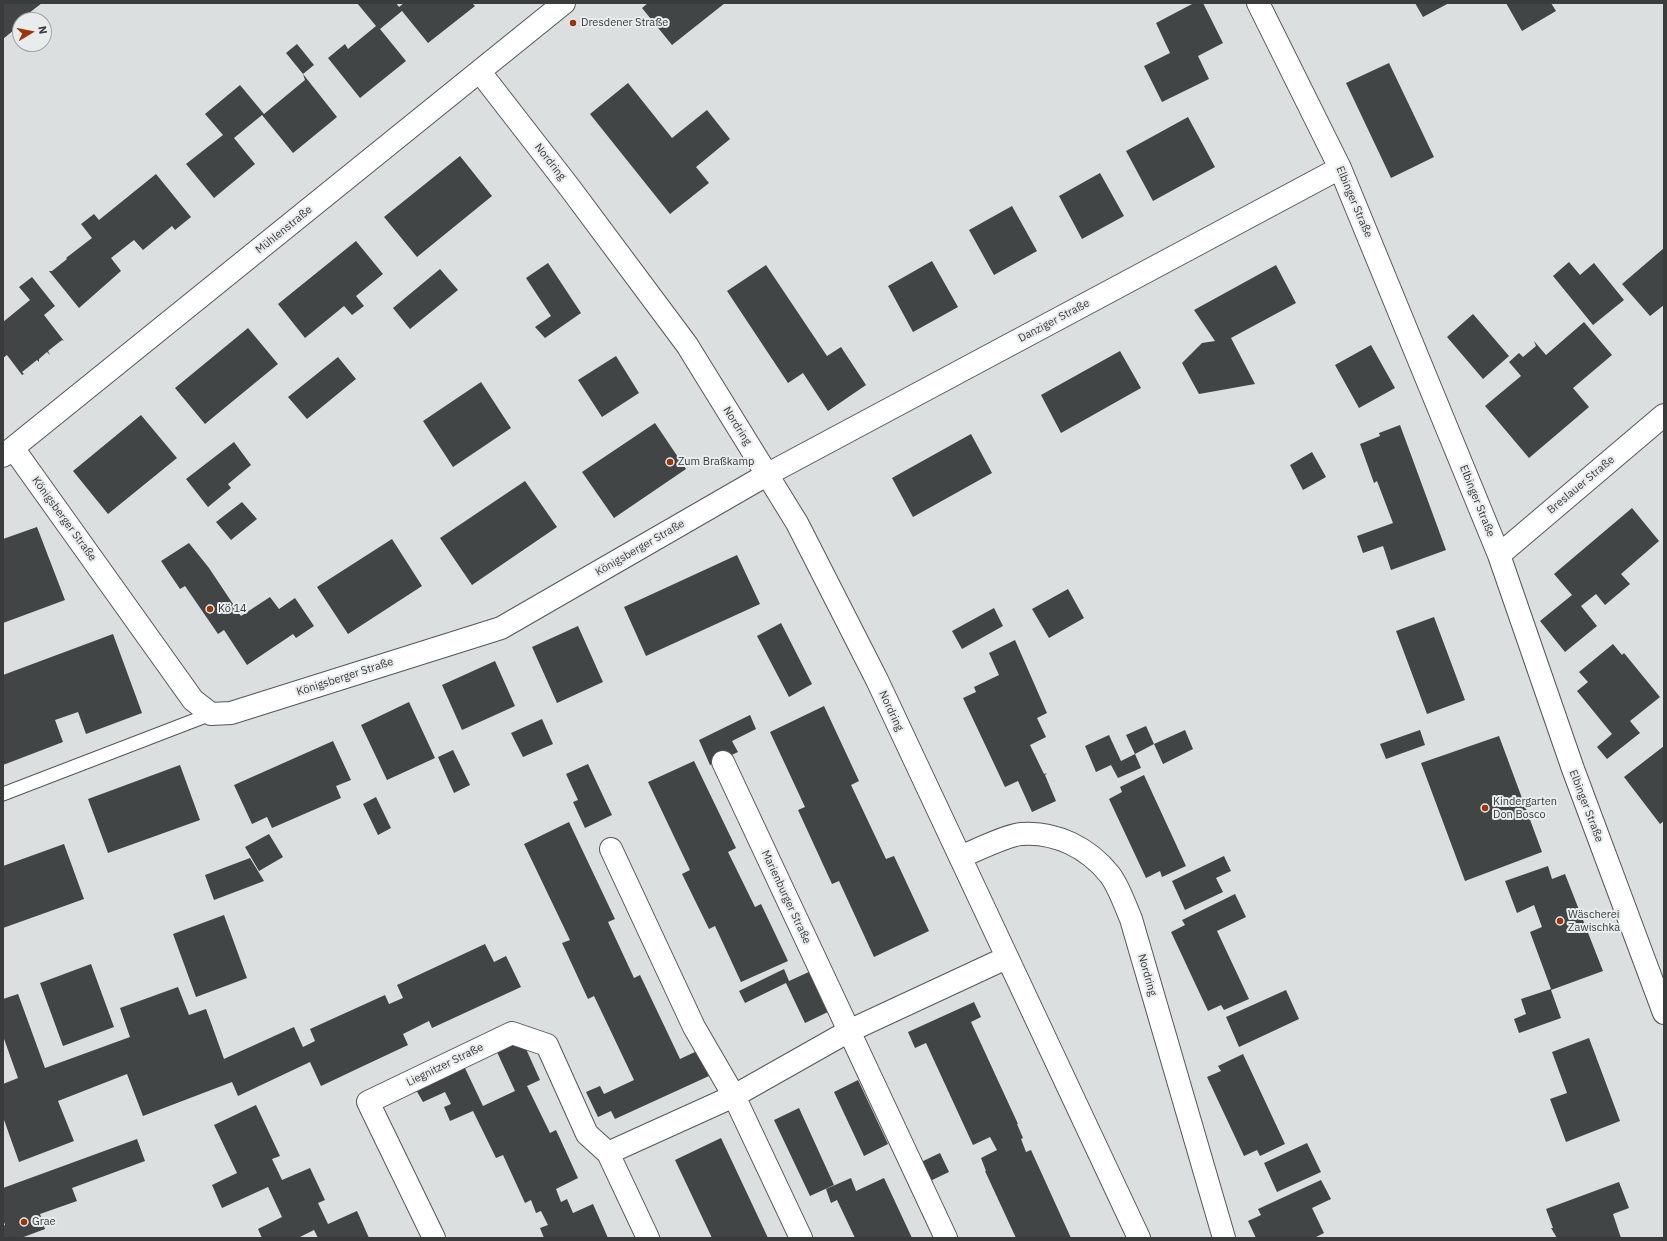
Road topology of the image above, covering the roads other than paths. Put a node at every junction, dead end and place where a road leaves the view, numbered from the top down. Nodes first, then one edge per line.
1 (564, 3) edge
2 (1258, 3) edge
3 (480, 72) junction
4 (1340, 168) junction
5 (1664, 415) edge
6 (8, 452) edge
7 (768, 474) junction
8 (1499, 555) junction
9 (210, 714) junction
10 (723, 762) dead end
11 (3, 794) edge
12 (611, 848) dead end
13 (960, 857) junction
14 (1006, 958) junction
15 (1664, 1013) edge
16 (849, 1031) junction
17 (734, 1096) junction
18 (608, 1153) junction
19 (434, 1238) edge
20 (648, 1238) edge
21 (801, 1238) edge
22 (946, 1238) edge
23 (1139, 1238) edge
24 (1224, 1238) edge

1 - 3 street, Mühlenstraße
2 - 4 street, Elbinger Straße
3 - 6 street, Mühlenstraße
3 - 7 street, Nordring
4 - 7 street, Danziger Straße
4 - 8 street, Elbinger Straße
5 - 8 street, Breslauer Straße
6 - 9 street, Königsberger Straße
7 - 9 street, Königsberger Straße
7 - 13 street, Nordring
8 - 15 street, Elbinger Straße
9 - 11 lane
10 - 16 street, Marienburger Straße
12 - 17 street
13 - 14 street, Nordring
13 - 24 street, Nordring
14 - 16 street
14 - 23 street, Nordring
16 - 17 street
16 - 22 street, Marienburger Straße
17 - 18 street
17 - 21 street
18 - 19 street, Liegnitzer Straße
18 - 20 street

